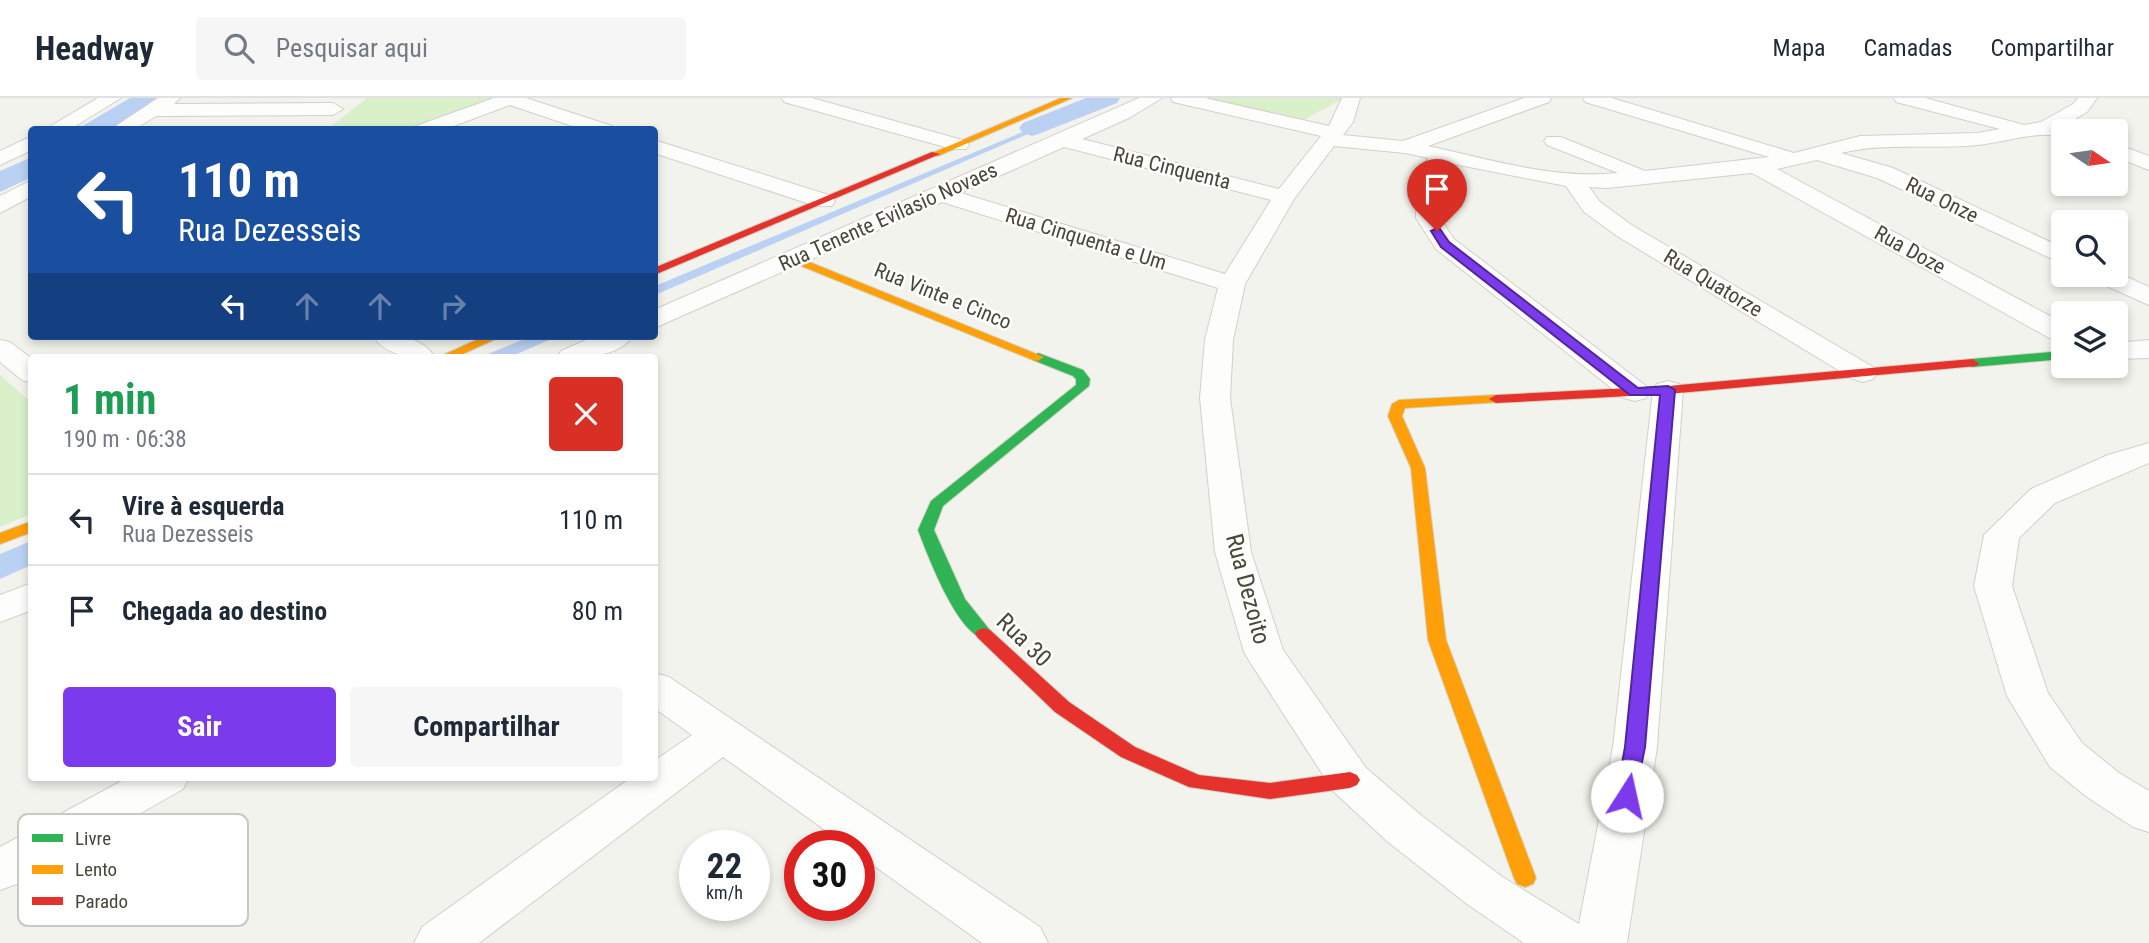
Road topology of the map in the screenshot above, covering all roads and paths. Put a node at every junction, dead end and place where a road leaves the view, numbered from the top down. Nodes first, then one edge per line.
1 (112, 98) edge
2 (172, 98) edge
3 (511, 98) edge
4 (791, 98) edge
5 (1068, 98) edge
6 (1153, 98) edge
7 (1180, 98) edge
8 (1351, 98) edge
9 (1542, 98) edge
10 (1592, 98) edge
11 (2088, 98) edge
12 (1912, 99) edge
13 (340, 104) edge
14 (152, 110) junction
15 (2068, 119) edge
16 (61, 126) edge
17 (126, 126) edge
18 (311, 126) edge
19 (434, 126) edge
20 (593, 126) edge
21 (2026, 129) junction
22 (2051, 129) edge
23 (1332, 136) junction
24 (1060, 140) junction
25 (1554, 141) dead end
26 (28, 144) edge
27 (959, 145) junction
28 (658, 147) edge
29 (1405, 147) junction
30 (2128, 155) edge
31 (1445, 156) junction
32 (1807, 156) junction
33 (0, 159) edge
34 (2149, 164) edge
35 (1756, 166) junction
36 (1647, 177) junction
37 (1573, 180) junction
38 (28, 188) edge
39 (940, 194) junction
40 (1284, 197) junction
41 (824, 201) junction
42 (0, 206) edge
43 (2051, 251) edge
44 (793, 258) junction
45 (658, 270) edge
46 (1232, 284) junction
47 (2128, 287) edge
48 (2149, 297) edge
49 (658, 318) edge
50 (2051, 327) edge
51 (393, 340) edge
52 (486, 340) edge
53 (609, 340) edge
54 (0, 348) edge
55 (2149, 349) edge
56 (2128, 350) edge
57 (416, 354) edge
58 (452, 354) edge
59 (578, 354) edge
60 (2051, 356) edge
61 (28, 371) edge
62 (1078, 373) joint
63 (1864, 373) junction
64 (1651, 391) junction
65 (2149, 453) edge
66 (28, 528) edge
67 (0, 539) edge
68 (28, 598) edge
69 (0, 610) edge
70 (658, 690) edge
71 (722, 735) junction
72 (1350, 780) junction
73 (160, 781) edge
74 (101, 814) edge
75 (2149, 814) edge
76 (18, 860) edge
77 (0, 870) edge
78 (1525, 878) dead end
79 (440, 943) edge
80 (1020, 943) edge
81 (1566, 943) edge
82 (1601, 943) edge

1 - 16 street
2 - 14 street
3 - 19 street
3 - 20 street
4 - 27 street
5 - 27 street
6 - 24 street, Rua Tenente Evilasio Novaes
7 - 23 street
8 - 23 street, Rua Dezoito
9 - 29 street
10 - 32 street, Rua Onze
11 - 15 street
12 - 21 street
13 - 14 street
13 - 18 street
14 - 17 street
21 - 22 street
21 - 32 street
23 - 29 street
23 - 40 street, Rua Dezoito
24 - 39 street, Rua Tenente Evilasio Novaes
24 - 40 street, Rua Cinquenta
25 - 36 street
26 - 33 street
27 - 41 street
28 - 41 street
29 - 31 street
30 - 34 street
31 - 37 street
31 - 64 street
32 - 35 street
32 - 43 street, Rua Onze
35 - 36 street
35 - 50 street, Rua Doze
36 - 37 street
37 - 63 street, Rua Quatorze
38 - 42 street
39 - 44 street, Rua Tenente Evilasio Novaes
39 - 46 street, Rua Cinquenta e Um
40 - 46 street, Rua Dezoito
41 - 45 street
44 - 49 street, Rua Tenente Evilasio Novaes
44 - 62 street, Rua Vinte e Cinco
46 - 72 street, Rua Dezoito
47 - 48 street
51 - 57 street
52 - 58 street
53 - 59 street
54 - 61 street
55 - 56 street
60 - 63 street
62 - 72 street, Rua 30
63 - 64 street
64 - 78 street
64 - 82 street
65 - 75 street
66 - 67 street
68 - 69 street
70 - 71 street
71 - 79 street
71 - 80 street
72 - 81 street, Rua Dezoito
73 - 74 street
76 - 77 street

